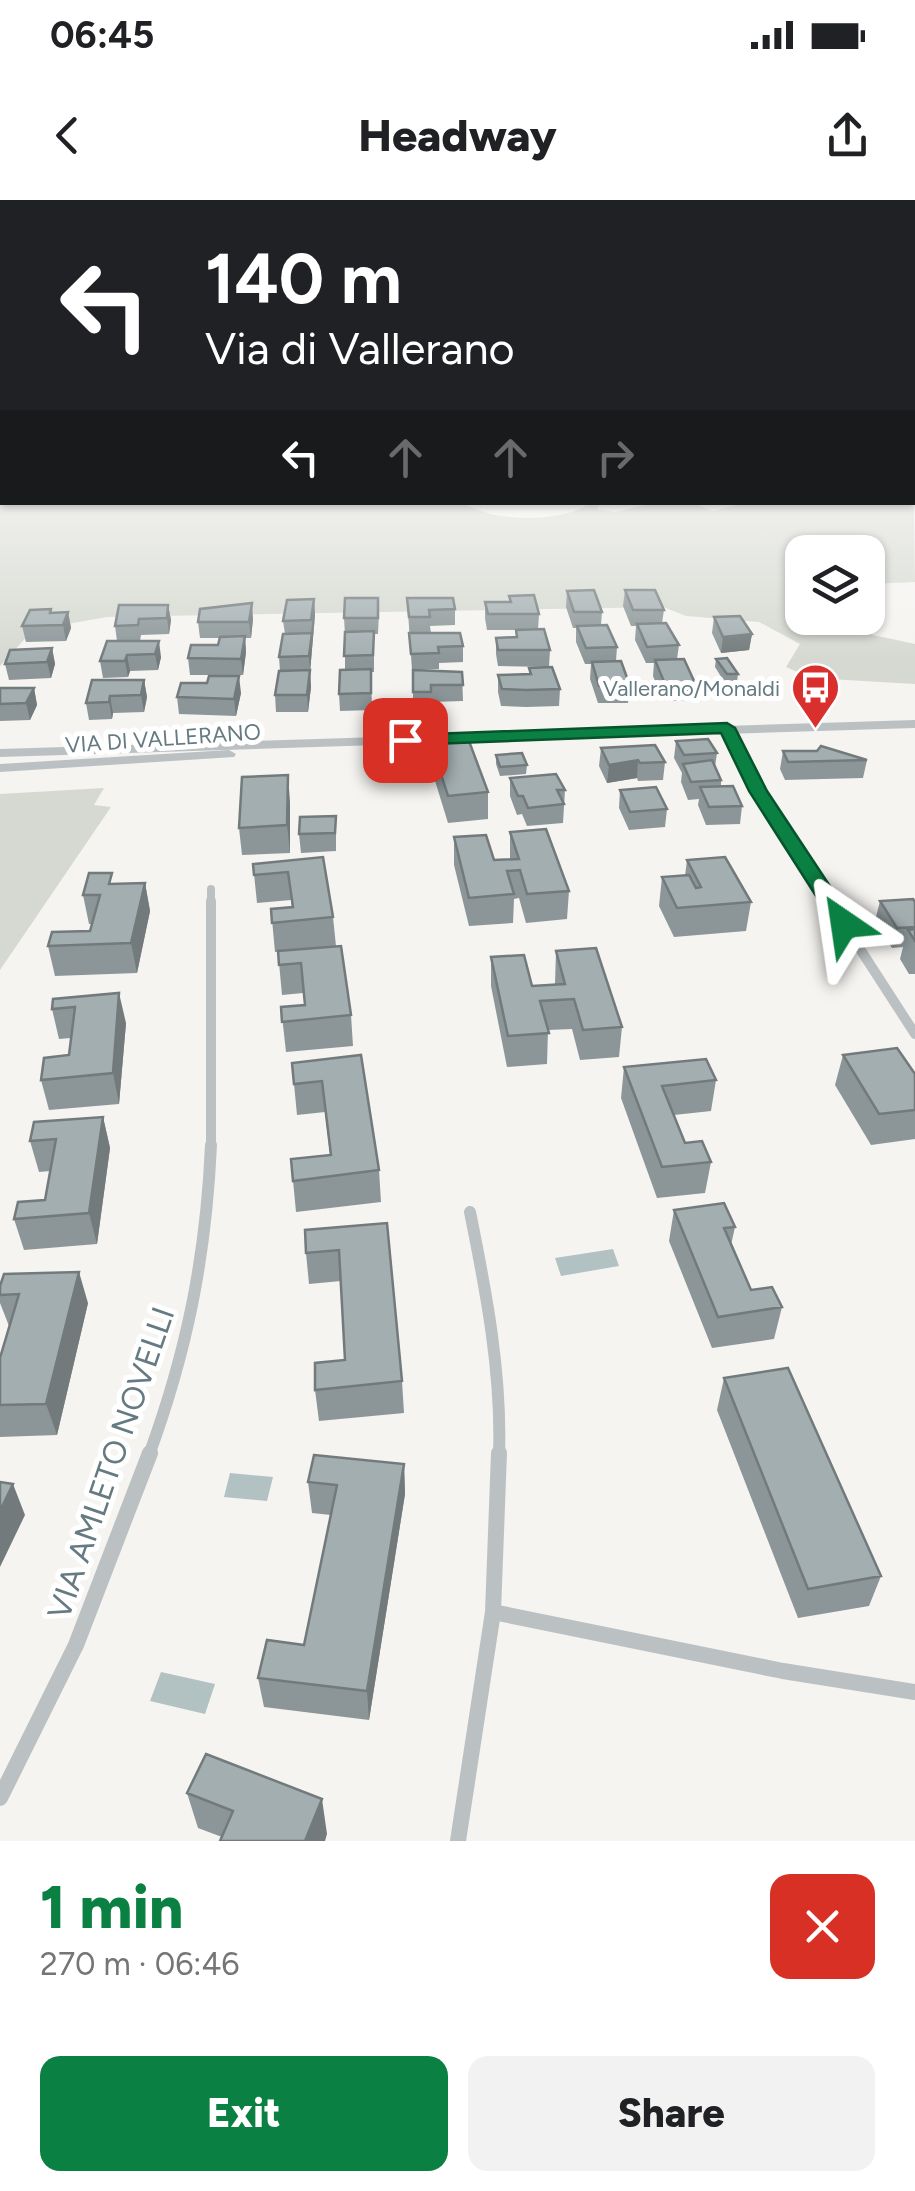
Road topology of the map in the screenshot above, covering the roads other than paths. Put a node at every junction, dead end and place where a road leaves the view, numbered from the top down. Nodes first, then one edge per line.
1 (915, 724) edge
2 (727, 728) junction
3 (329, 744) junction
4 (0, 753) edge
5 (0, 768) edge
6 (211, 889) dead end
7 (915, 1034) edge
8 (470, 1212) dead end
9 (493, 1612) junction
10 (915, 1692) edge
11 (0, 1798) edge
12 (458, 1841) edge

1 - 2 street, VIA DI VALLERANO
2 - 3 street, VIA DI VALLERANO
2 - 7 street
3 - 4 street, VIA DI VALLERANO
3 - 5 street, VIA DI VALLERANO
6 - 11 street, VIA AMLETO NOVELLI
8 - 9 street
9 - 10 street
9 - 12 street

